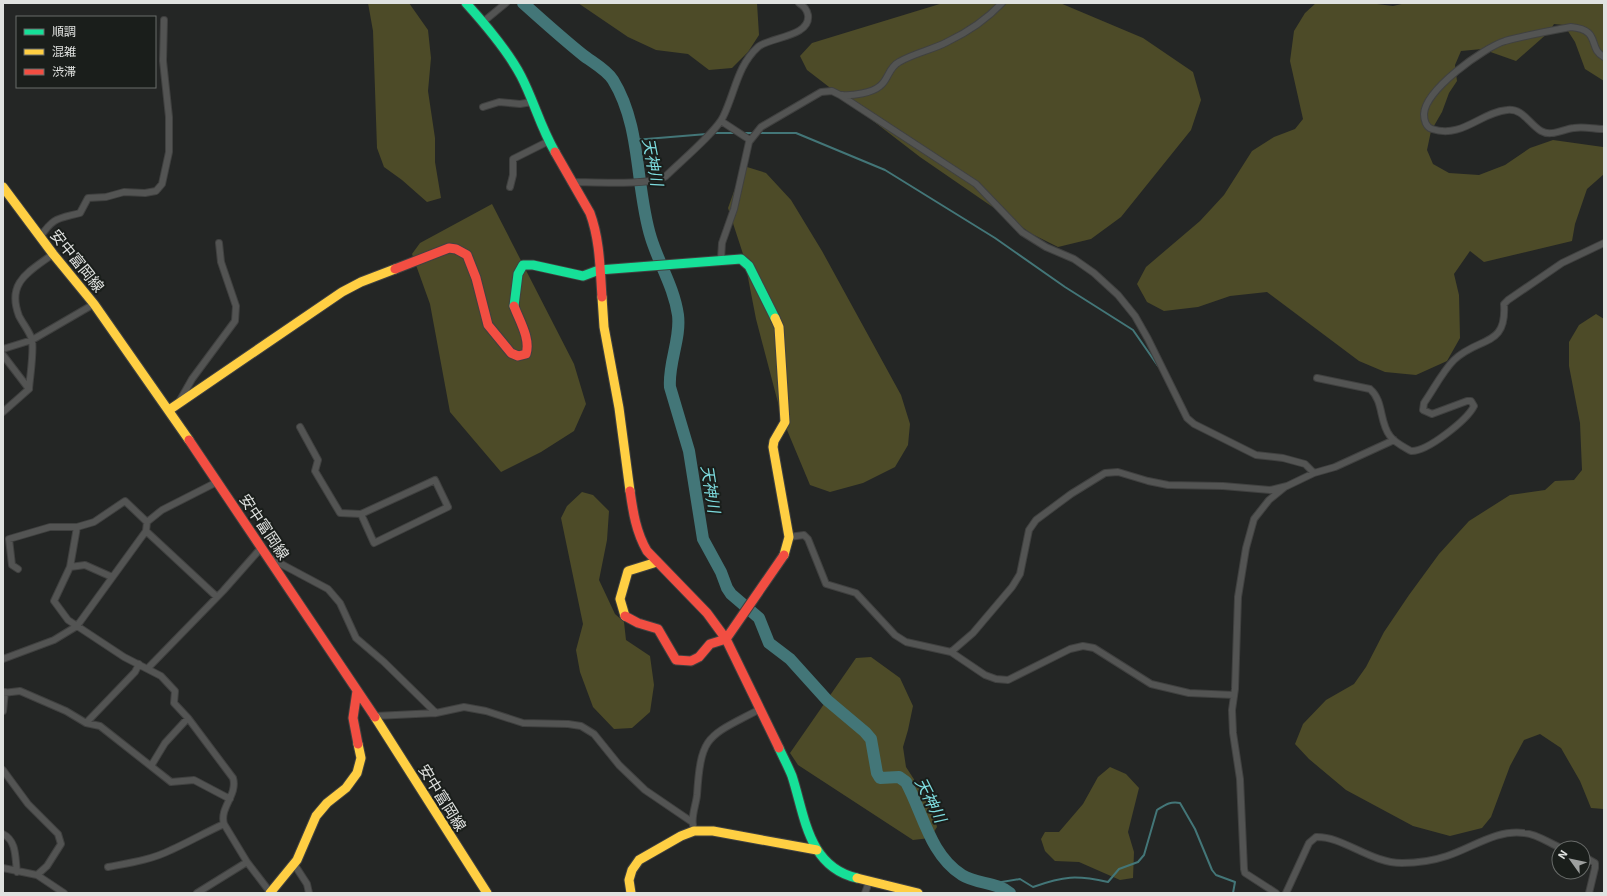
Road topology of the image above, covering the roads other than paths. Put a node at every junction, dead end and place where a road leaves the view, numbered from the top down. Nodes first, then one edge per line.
1 (466, 3) edge
2 (799, 3) edge
3 (1002, 3) edge
4 (505, 4) edge
5 (164, 20) dead end
6 (483, 22) junction
7 (1604, 57) edge
8 (840, 95) junction
9 (532, 102) junction
10 (483, 107) dead end
11 (721, 121) junction
12 (1604, 129) edge
13 (750, 140) junction
14 (549, 141) junction
15 (571, 182) junction
16 (3, 187) edge
17 (510, 187) dead end
18 (40, 237) junction
19 (220, 243) dead end
20 (1604, 243) edge
21 (53, 254) junction
22 (720, 259) junction
23 (599, 270) junction
24 (94, 304) junction
25 (32, 340) junction
26 (3, 349) edge
27 (3, 355) edge
28 (1317, 378) dead end
29 (29, 389) junction
30 (178, 404) junction
31 (169, 410) junction
32 (3, 412) edge
33 (300, 428) dead end
34 (1394, 440) junction
35 (1314, 473) junction
36 (217, 482) junction
37 (1287, 486) junction
38 (361, 514) junction
39 (147, 522) junction
40 (77, 527) junction
41 (146, 531) junction
42 (789, 537) junction
43 (261, 548) junction
44 (266, 556) junction
45 (657, 562) junction
46 (70, 568) junction
47 (18, 570) dead end
48 (112, 577) junction
49 (217, 597) junction
50 (76, 626) junction
51 (726, 639) junction
52 (951, 652) junction
53 (3, 659) edge
54 (139, 664) junction
55 (148, 668) junction
56 (357, 691) junction
57 (4, 692) edge
58 (1234, 694) junction
59 (760, 708) junction
60 (3, 711) edge
61 (436, 713) junction
62 (375, 716) junction
63 (188, 718) junction
64 (86, 723) junction
65 (151, 766) junction
66 (3, 770) edge
67 (230, 799) junction
68 (224, 824) junction
69 (693, 826) junction
70 (3, 834) edge
71 (1551, 843) edge
72 (817, 850) junction
73 (1591, 861) edge
74 (247, 862) junction
75 (294, 864) junction
76 (108, 867) dead end
77 (3, 868) edge
78 (17, 872) junction
79 (37, 875) junction
80 (869, 882) junction
81 (270, 892) edge
82 (64, 893) edge
83 (196, 893) edge
84 (309, 893) edge
85 (487, 893) edge
86 (631, 893) edge
87 (865, 893) edge
88 (918, 893) edge
89 (1276, 893) edge
90 (1286, 893) edge
91 (1589, 893) edge

1 - 6 street
2 - 11 street
3 - 8 street
4 - 6 street
5 - 18 street
6 - 9 street
7 - 12 street
8 - 13 street
8 - 35 street
9 - 10 street
9 - 14 street
11 - 13 street
11 - 15 street
13 - 22 street
14 - 15 street
14 - 17 street
15 - 23 street
16 - 18 street, 安中富岡線
18 - 21 street, 安中富岡線
19 - 30 street
20 - 34 street
21 - 24 street, 安中富岡線
21 - 25 street
22 - 23 street
22 - 42 street
23 - 30 street
23 - 45 street
24 - 25 street
24 - 31 street, 安中富岡線
25 - 26 street
25 - 29 street
27 - 29 street
28 - 34 street
29 - 32 street
30 - 31 street
31 - 36 street, 安中富岡線
33 - 38 street
34 - 35 street
35 - 37 street
36 - 39 street
36 - 43 street, 安中富岡線
37 - 52 street
37 - 58 street
38 - 38 street
39 - 40 street
39 - 41 street
40 - 46 street
40 - 47 street
41 - 48 street
41 - 49 street
42 - 51 street
42 - 52 street
43 - 44 street, 安中富岡線
43 - 49 street
44 - 56 street, 安中富岡線
44 - 61 street
45 - 51 street
45 - 51 street
46 - 48 street
46 - 50 street
48 - 50 street
49 - 55 street
50 - 53 street
50 - 54 street
51 - 59 street
52 - 58 street
54 - 55 street
54 - 64 street
55 - 63 street
56 - 62 street, 安中富岡線
56 - 75 street
57 - 60 street
57 - 64 street
58 - 89 street
59 - 69 street
59 - 72 street
61 - 62 street
61 - 69 street
62 - 85 street, 安中富岡線
63 - 65 street
63 - 67 street
64 - 65 street
65 - 67 street
66 - 79 street
67 - 68 street
68 - 74 street
68 - 76 street
69 - 72 street
69 - 86 street
70 - 78 street
71 - 90 street
72 - 80 street
73 - 91 street
74 - 81 street
74 - 83 street
75 - 81 street
75 - 84 street
77 - 78 street
78 - 79 street
79 - 82 street
80 - 87 street
80 - 88 street

